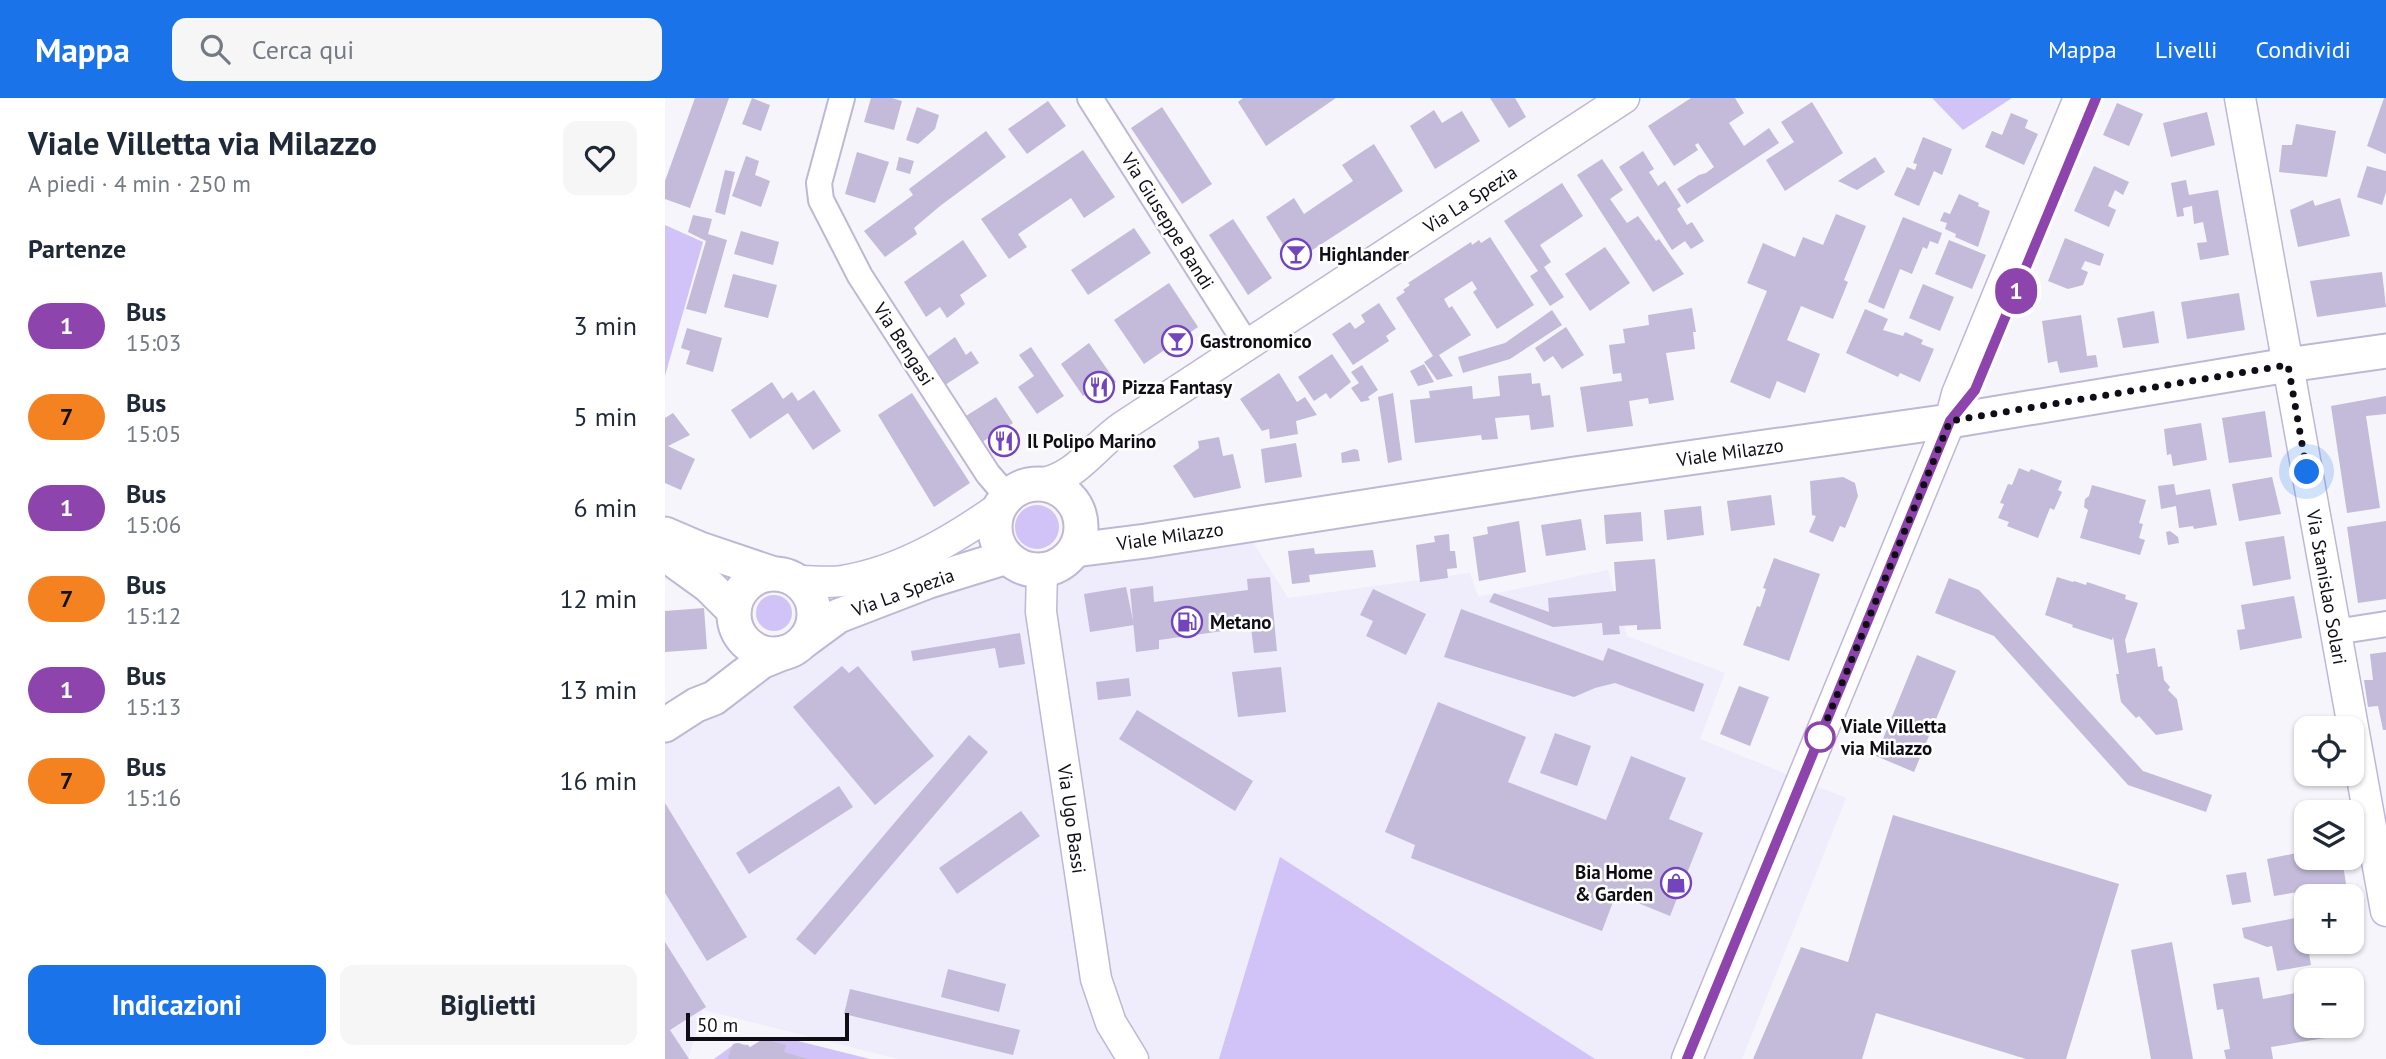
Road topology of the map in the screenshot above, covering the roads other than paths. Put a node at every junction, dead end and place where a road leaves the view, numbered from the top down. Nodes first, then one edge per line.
1 (842, 98) edge
2 (1090, 98) edge
3 (1624, 98) edge
4 (2079, 98) edge
5 (2240, 98) edge
6 (1247, 345) junction
7 (2386, 351) edge
8 (2288, 365) junction
9 (1950, 421) junction
10 (1038, 484) junction
11 (1004, 501) junction
12 (665, 534) edge
13 (1075, 550) junction
14 (665, 554) edge
15 (1007, 557) junction
16 (1042, 570) junction
17 (785, 577) junction
18 (734, 615) junction
19 (2386, 624) edge
20 (2335, 632) junction
21 (794, 647) junction
22 (696, 705) junction
23 (665, 725) edge
24 (2386, 911) edge
25 (1133, 1059) edge
26 (1687, 1059) edge

1 - 11 street, Via Bengasi
2 - 6 street, Via Giuseppe Bandi
3 - 6 street, Via La Spezia
4 - 9 street
5 - 8 street, Via Stanislao Solari
6 - 10 street, Via La Spezia
7 - 8 main road, Viale Milazzo
8 - 9 main road, Viale Milazzo
8 - 20 street, Via Stanislao Solari
9 - 13 main road, Viale Milazzo
9 - 26 street
10 - 11 main road, Via La Spezia
10 - 13 main road
11 - 15 main road
11 - 17 street, Via La Spezia
12 - 17 main road
13 - 16 main road
14 - 18 main road
15 - 16 main road
15 - 21 main road, Via La Spezia
16 - 25 street, Via Ugo Bassi
17 - 18 main road, Via La Spezia
17 - 21 main road
18 - 21 main road
18 - 22 main road, Via La Spezia
19 - 20 street
20 - 24 street, Via Stanislao Solari
21 - 22 main road, Via La Spezia
22 - 23 main road, Via La Spezia

